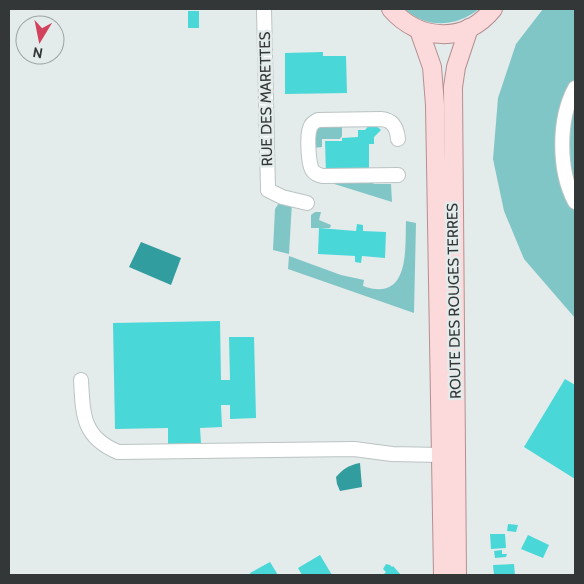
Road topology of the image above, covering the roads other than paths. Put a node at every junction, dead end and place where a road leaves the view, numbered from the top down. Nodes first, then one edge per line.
1 (264, 9) edge
2 (391, 9) edge
3 (493, 9) edge
4 (469, 28) junction
5 (420, 30) junction
6 (575, 88) edge
7 (398, 139) dead end
8 (398, 176) dead end
9 (575, 202) edge
10 (307, 203) dead end
11 (81, 380) dead end
12 (440, 455) junction
13 (443, 575) edge
14 (457, 575) edge

1 - 10 street, RUE DES MARETTES
2 - 5 main road
3 - 4 main road
4 - 5 main road
4 - 14 main road, ROUTE DES ROUGES TERRES
5 - 12 main road, ROUTE DES ROUGES TERRES
6 - 9 street
7 - 8 street
11 - 12 street
12 - 13 main road, ROUTE DES ROUGES TERRES

